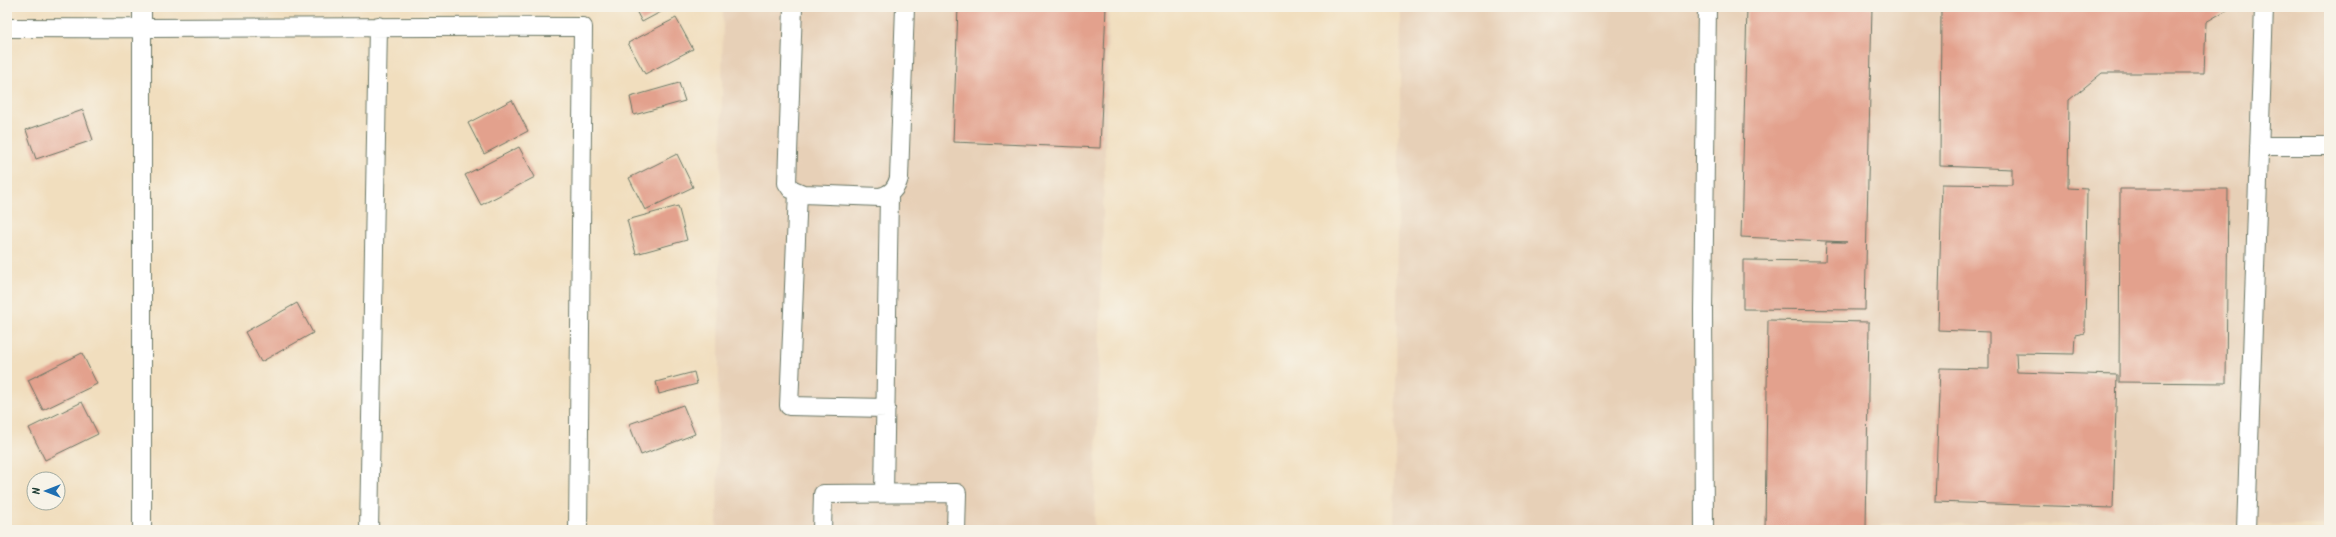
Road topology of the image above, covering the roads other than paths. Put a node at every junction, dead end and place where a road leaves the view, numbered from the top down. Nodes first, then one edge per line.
1 (142, 7) edge
2 (793, 7) edge
3 (905, 7) edge
4 (1707, 7) edge
5 (2264, 7) edge
6 (378, 26) junction
7 (7, 28) edge
8 (141, 29) junction
9 (2260, 146) junction
10 (2329, 146) edge
11 (798, 192) junction
12 (889, 195) junction
13 (886, 408) junction
14 (884, 493) junction
15 (142, 530) edge
16 (370, 530) edge
17 (578, 530) edge
18 (822, 530) edge
19 (956, 530) edge
20 (1704, 530) edge
21 (2246, 530) edge

1 - 8 lane
2 - 11 lane
3 - 12 lane
4 - 20 lane
5 - 9 lane
6 - 8 lane
6 - 16 lane
6 - 17 lane
7 - 8 lane
8 - 15 lane
9 - 10 lane
9 - 21 lane
11 - 12 lane
11 - 13 lane
12 - 13 lane
13 - 14 lane
14 - 18 lane
14 - 19 lane

